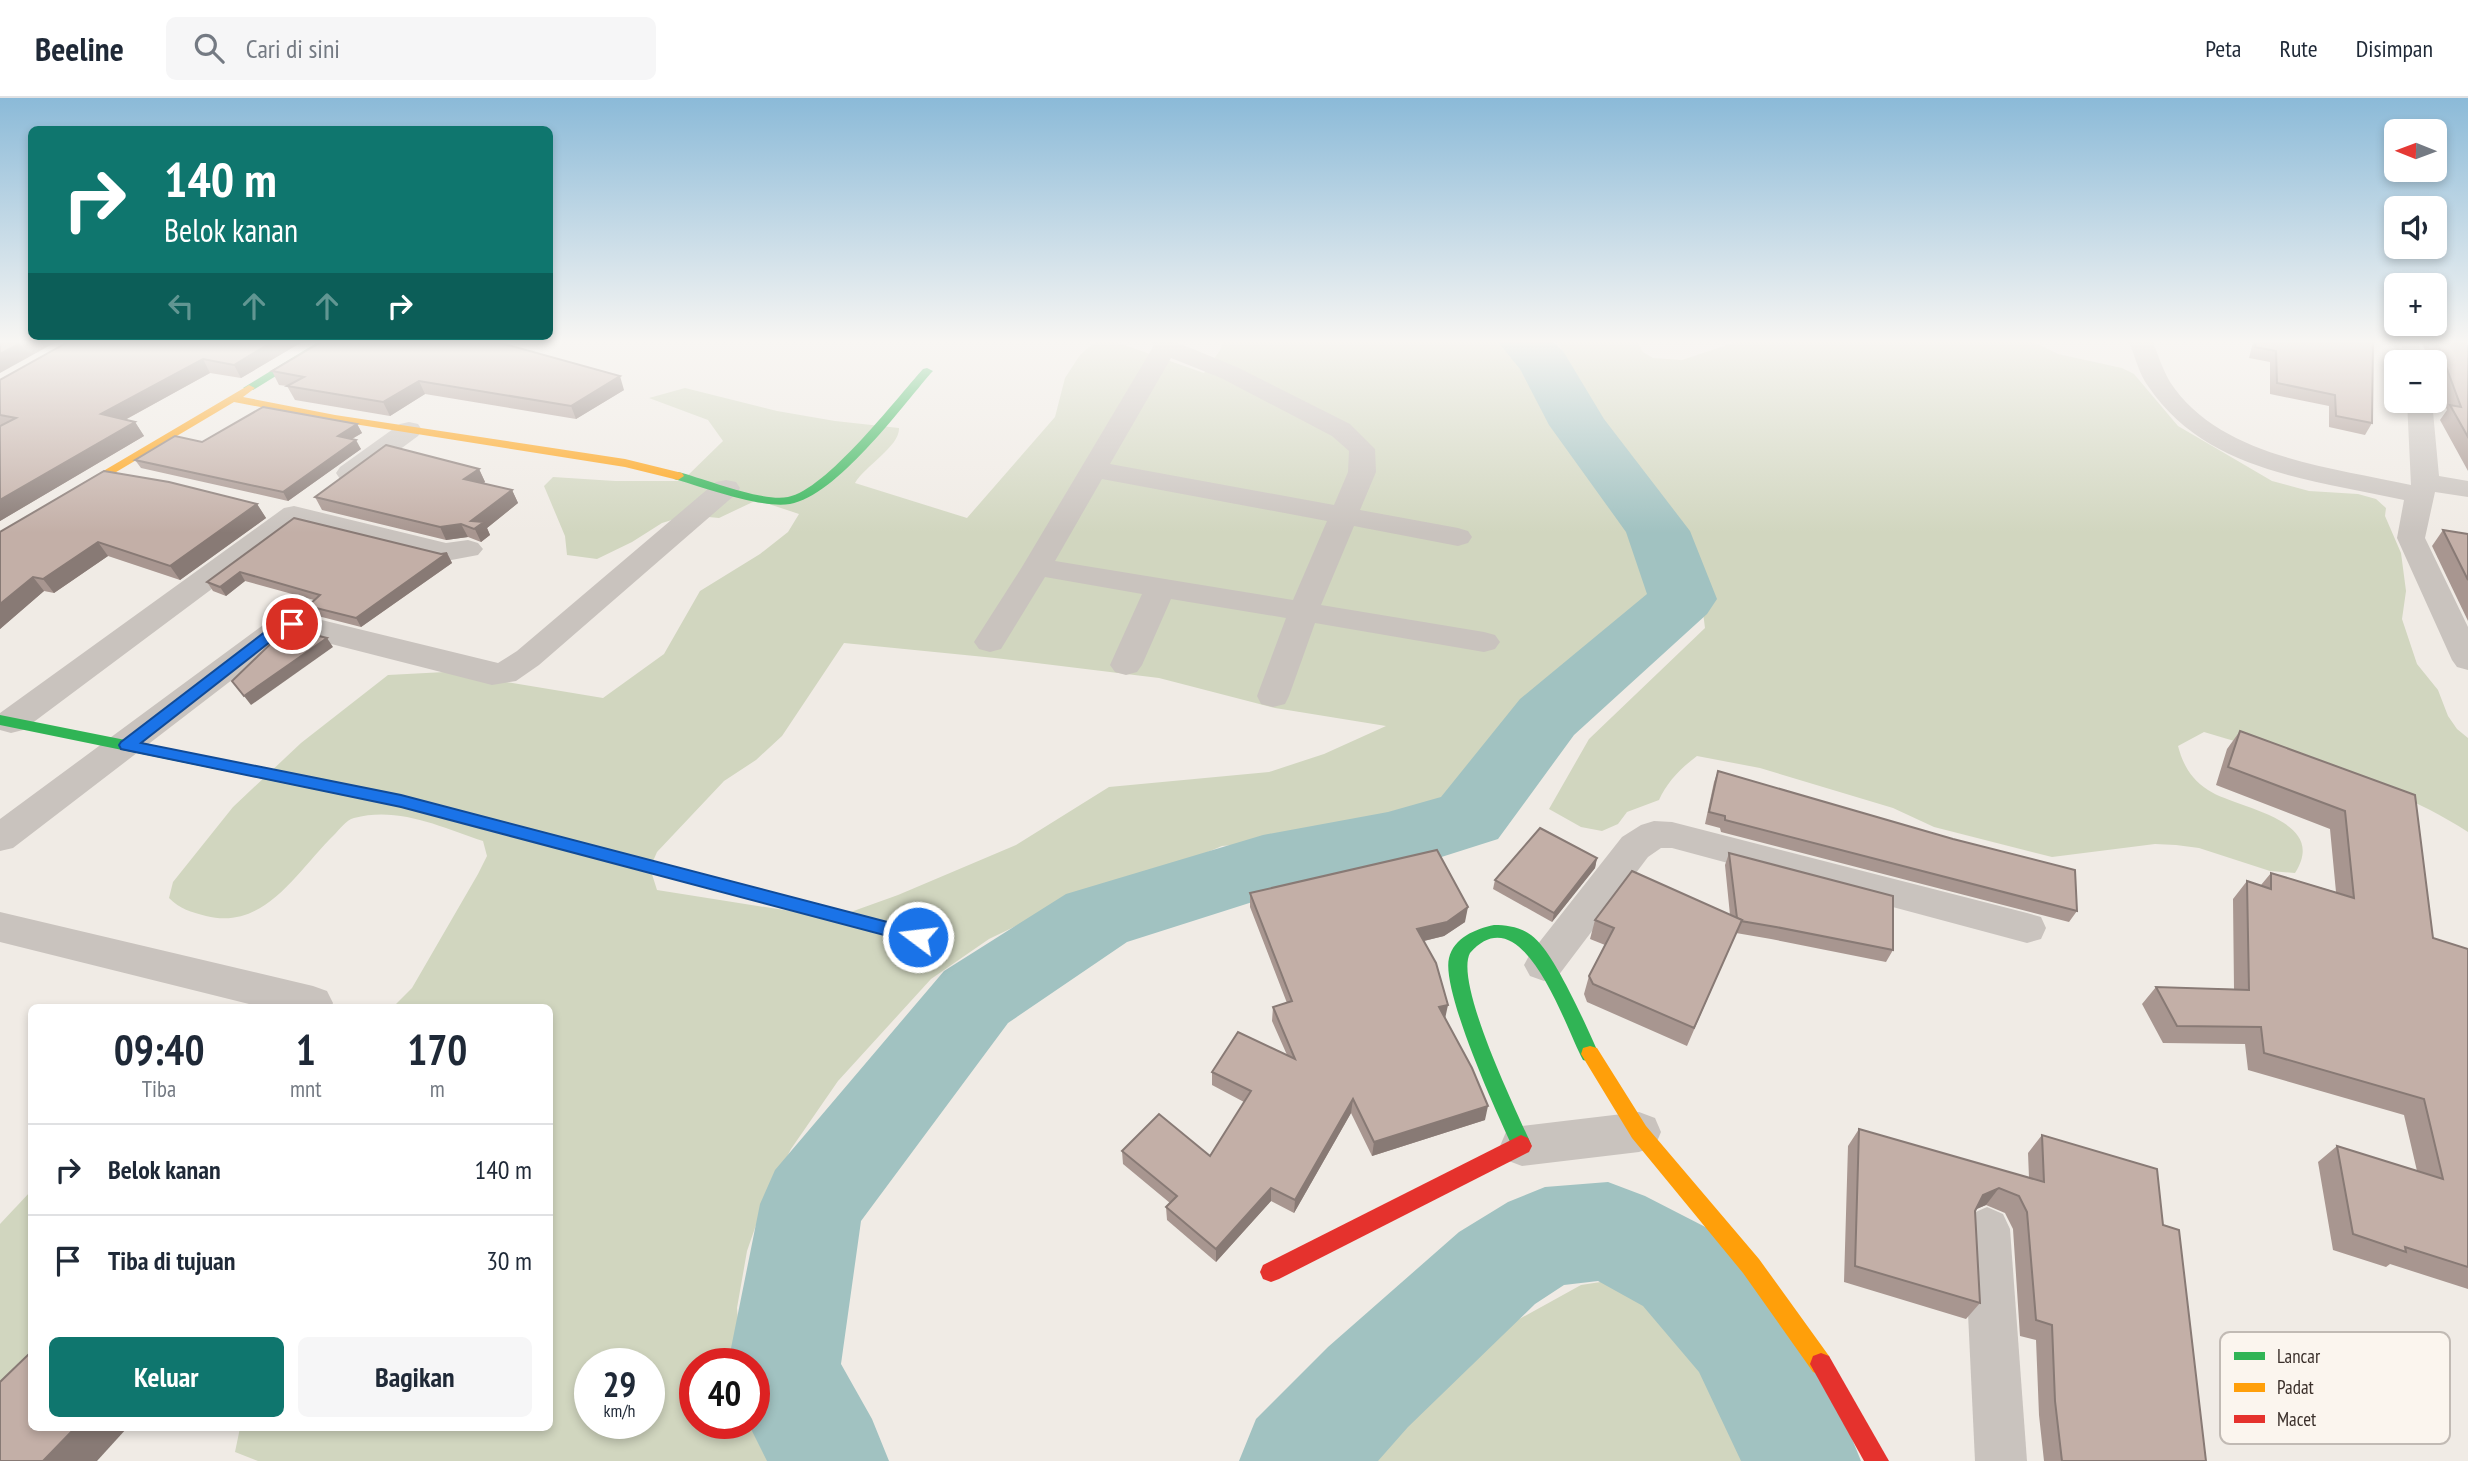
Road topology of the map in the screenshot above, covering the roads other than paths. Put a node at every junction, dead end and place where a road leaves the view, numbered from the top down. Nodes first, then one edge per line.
1 (219, 406) edge
2 (274, 406) edge
3 (895, 406) edge
4 (1130, 406) edge
5 (1295, 406) edge
6 (2177, 406) edge
7 (2420, 413) edge
8 (410, 430) junction
9 (1093, 469) junction
10 (107, 473) junction
11 (143, 480) edge
12 (726, 488) junction
13 (2423, 489) junction
14 (2468, 489) edge
15 (256, 505) edge
16 (294, 514) junction
17 (1345, 516) junction
18 (0, 537) edge
19 (1458, 537) dead end
20 (468, 549) dead end
21 (1037, 567) junction
22 (1161, 586) junction
23 (1304, 610) junction
24 (2458, 621) edge
25 (990, 642) dead end
26 (1483, 642) dead end
27 (2468, 660) edge
28 (1126, 665) dead end
29 (1273, 696) dead end
30 (5, 721) edge
31 (127, 745) junction
32 (0, 838) edge
33 (0, 927) edge
34 (2027, 928) dead end
35 (918, 937) dead end
36 (1544, 965) junction
37 (313, 1003) dead end
38 (1639, 1132) junction
39 (1522, 1146) junction
40 (1987, 1230) dead end
41 (1271, 1272) dead end
42 (1877, 1461) edge
43 (2001, 1461) edge

1 - 10 street
2 - 8 street
3 - 12 street
4 - 9 street
5 - 17 street
6 - 13 street
7 - 13 street
8 - 12 street
8 - 16 street
9 - 17 street
9 - 21 street
10 - 11 street
10 - 18 street
12 - 31 street
13 - 14 street
13 - 24 street
15 - 16 street
16 - 20 street
16 - 30 street
17 - 19 street
17 - 23 street
21 - 22 street
21 - 25 street
22 - 23 street
22 - 28 street
23 - 26 street
23 - 29 street
24 - 27 street
30 - 31 street
31 - 32 street
31 - 35 street
33 - 37 street
34 - 36 street
36 - 38 street
36 - 39 street
38 - 39 street
38 - 42 street
39 - 41 street
40 - 43 street

